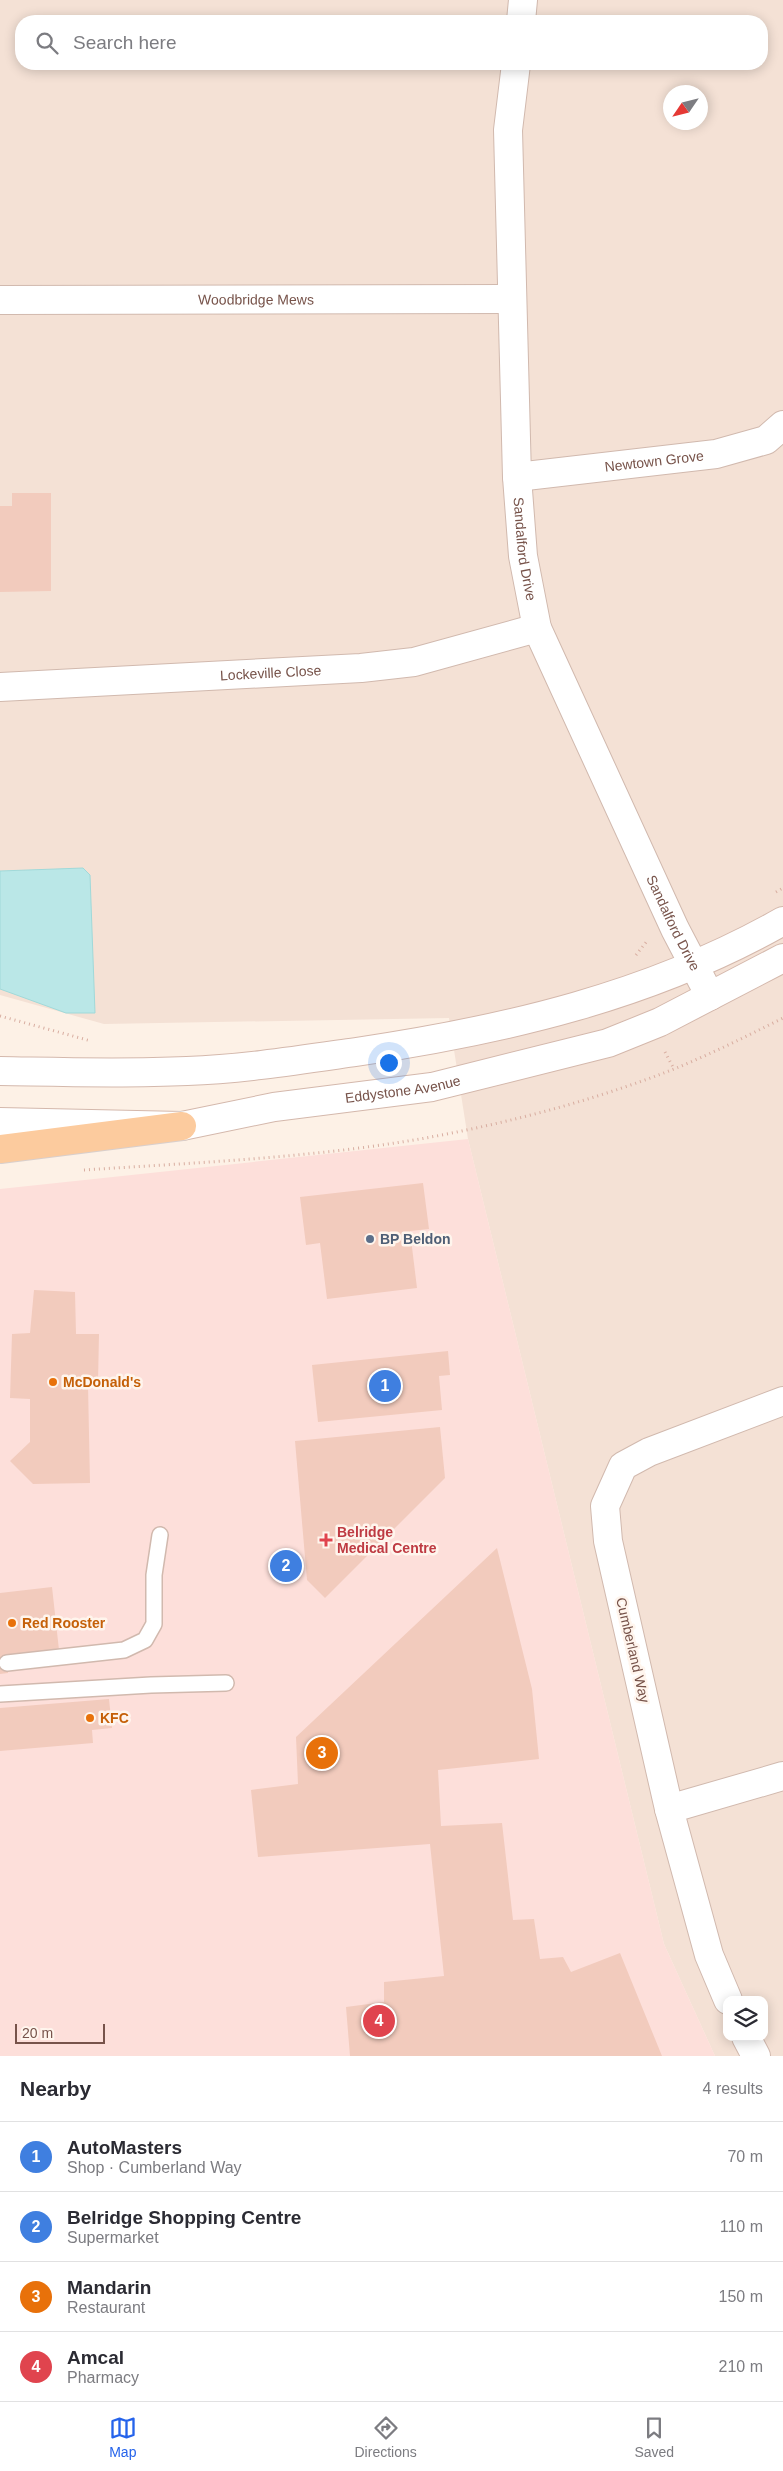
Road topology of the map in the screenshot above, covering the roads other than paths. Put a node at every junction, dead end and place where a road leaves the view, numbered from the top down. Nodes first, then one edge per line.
1 (523, 0) edge
2 (522, 15) edge
3 (515, 70) edge
4 (512, 299) junction
5 (0, 300) edge
6 (783, 425) edge
7 (517, 477) junction
8 (537, 628) junction
9 (0, 687) edge
10 (783, 921) edge
11 (783, 958) edge
12 (695, 966) junction
13 (710, 996) junction
14 (0, 1071) edge
15 (187, 1072) junction
16 (274, 1106) junction
17 (0, 1122) edge
18 (182, 1126) junction
19 (0, 1149) edge
20 (783, 1401) edge
21 (160, 1535) dead end
22 (7, 1663) dead end
23 (226, 1683) dead end
24 (0, 1694) edge
25 (783, 1776) edge
26 (670, 1809) junction
27 (726, 1996) edge
28 (748, 2041) edge
29 (756, 2056) edge

1 - 2 street
3 - 4 street, Sandalford Drive
4 - 5 street, Woodbridge Mews
4 - 7 street, Sandalford Drive
6 - 7 street, Newtown Grove
7 - 8 street, Sandalford Drive
8 - 9 street, Lockeville Close
8 - 12 street, Sandalford Drive
10 - 12 street
11 - 13 street, Eddystone Avenue
12 - 13 street, Sandalford Drive
12 - 15 street
13 - 16 street, Eddystone Avenue
14 - 15 street
15 - 16 street
16 - 18 street, Eddystone Avenue
17 - 18 street, Eddystone Avenue
18 - 19 main road
20 - 26 street, Cumberland Way
21 - 22 lane
23 - 24 lane
25 - 26 street
26 - 27 street, Cumberland Way
28 - 29 street

